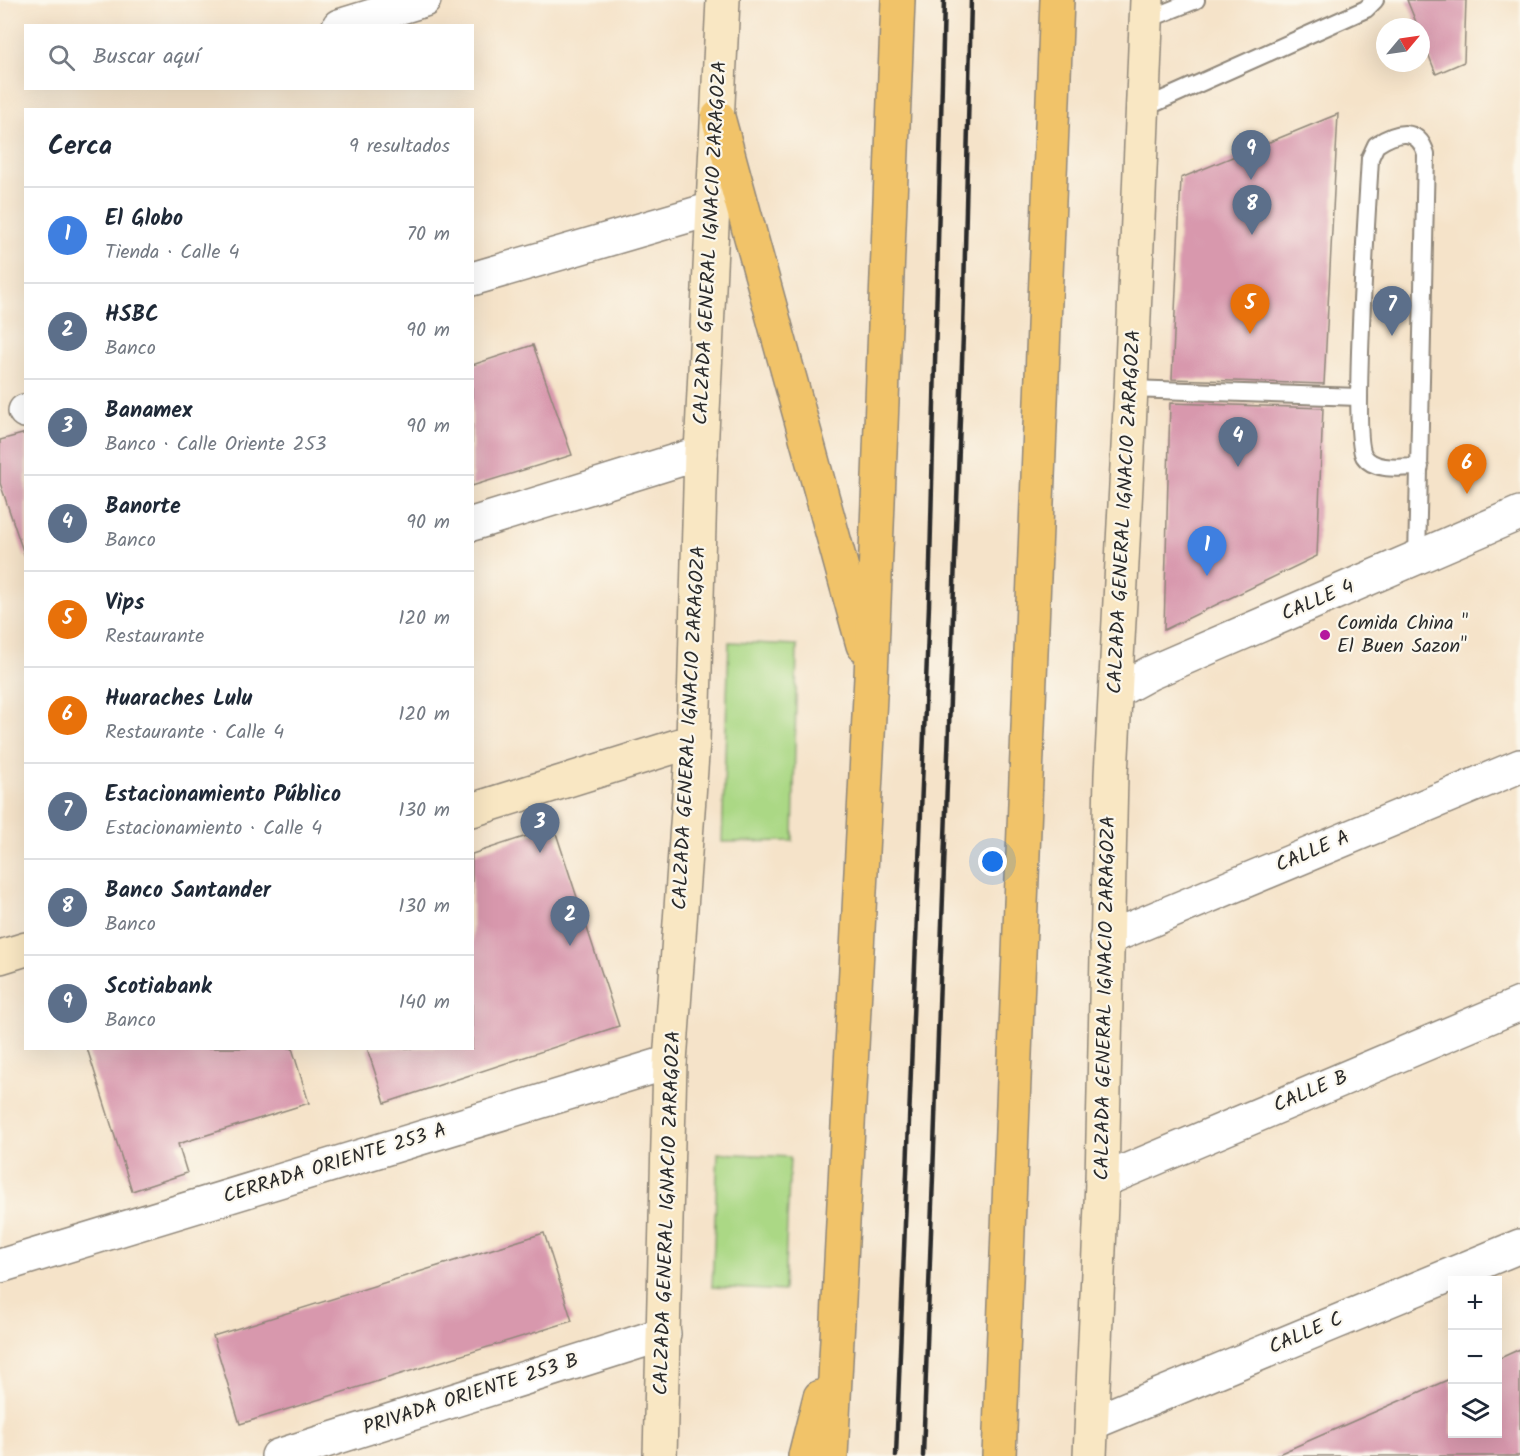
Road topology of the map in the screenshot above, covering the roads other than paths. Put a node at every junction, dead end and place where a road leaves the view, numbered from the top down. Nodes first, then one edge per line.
1 (424, 0) edge
2 (723, 0) edge
3 (898, 0) edge
4 (1057, 0) edge
5 (1196, 0) edge
6 (1375, 0) edge
7 (1147, 10) edge
8 (346, 24) edge
9 (1144, 108) junction
10 (718, 117) junction
11 (712, 209) junction
12 (474, 278) edge
13 (1131, 389) junction
14 (1359, 397) junction
15 (701, 453) junction
16 (1420, 467) junction
17 (1520, 513) edge
18 (474, 523) edge
19 (1417, 559) junction
20 (871, 677) junction
21 (1117, 691) junction
22 (693, 741) junction
23 (1520, 766) edge
24 (474, 809) edge
25 (1106, 939) junction
26 (24, 950) edge
27 (0, 957) edge
28 (1520, 1004) edge
29 (670, 1062) junction
30 (1102, 1181) junction
31 (1520, 1246) edge
32 (0, 1266) edge
33 (664, 1334) junction
34 (836, 1337) junction
35 (1092, 1423) junction
36 (278, 1456) edge
37 (660, 1456) edge
38 (805, 1456) edge
39 (831, 1456) edge
40 (999, 1456) edge
41 (1090, 1456) edge

1 - 8 street
2 - 10 main road, CALZADA GENERAL IGNACIO ZARAGOZA
3 - 20 highway
4 - 40 highway
5 - 7 lane
6 - 9 lane
7 - 9 main road, CALZADA GENERAL IGNACIO ZARAGOZA
9 - 13 main road, CALZADA GENERAL IGNACIO ZARAGOZA
10 - 11 main road, CALZADA GENERAL IGNACIO ZARAGOZA
10 - 20 highway
11 - 12 street
11 - 15 main road, CALZADA GENERAL IGNACIO ZARAGOZA
13 - 14 lane
13 - 21 main road, CALZADA GENERAL IGNACIO ZARAGOZA
14 - 16 lane
14 - 16 lane
15 - 18 street
15 - 22 main road, CALZADA GENERAL IGNACIO ZARAGOZA
16 - 19 lane
17 - 19 street, CALLE 4
19 - 21 street, CALLE 4
20 - 34 highway
21 - 25 main road, CALZADA GENERAL IGNACIO ZARAGOZA
22 - 24 main road
22 - 29 main road, CALZADA GENERAL IGNACIO ZARAGOZA
23 - 25 street, CALLE A
25 - 30 main road, CALZADA GENERAL IGNACIO ZARAGOZA
26 - 27 main road
28 - 30 street, CALLE B
29 - 32 street, CERRADA ORIENTE 253 A
29 - 33 main road, CALZADA GENERAL IGNACIO ZARAGOZA
30 - 35 main road, CALZADA GENERAL IGNACIO ZARAGOZA
31 - 35 street, CALLE C
33 - 36 street, PRIVADA ORIENTE 253 B
33 - 37 main road, CALZADA GENERAL IGNACIO ZARAGOZA
34 - 38 highway
34 - 39 highway
35 - 41 main road, CALZADA GENERAL IGNACIO ZARAGOZA

